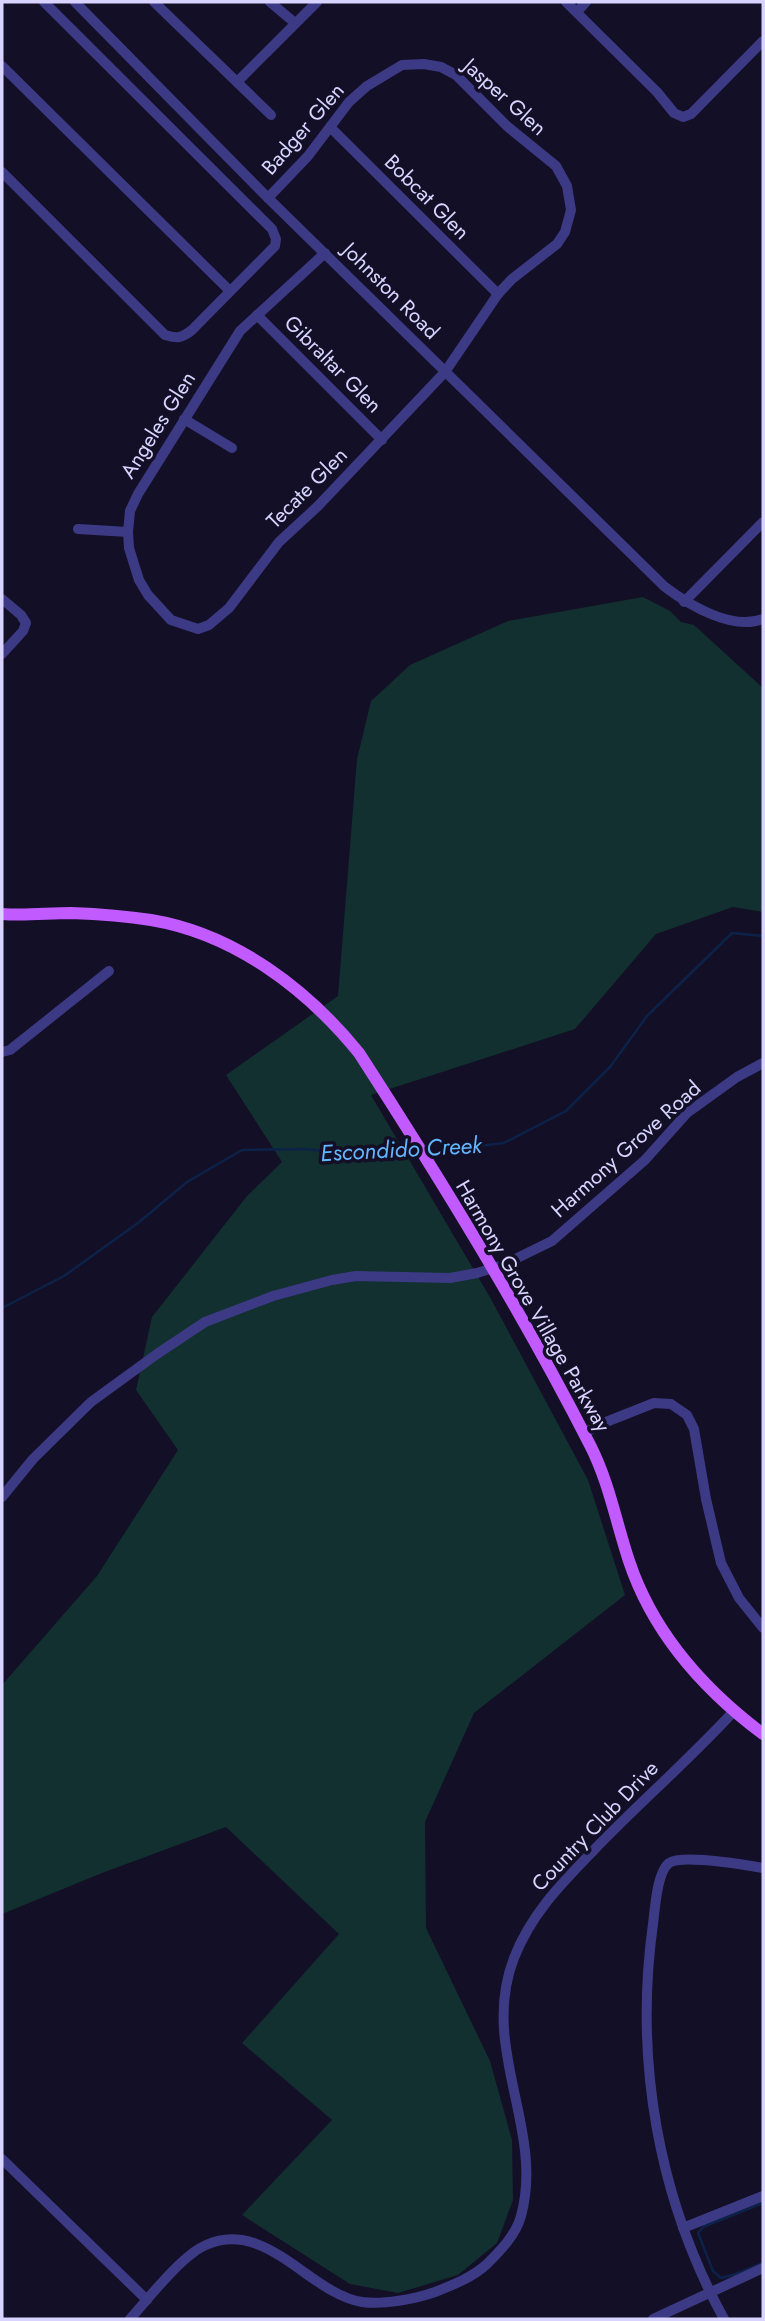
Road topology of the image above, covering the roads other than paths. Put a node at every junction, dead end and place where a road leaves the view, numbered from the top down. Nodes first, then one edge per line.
1 (44, 2) edge
2 (75, 2) edge
3 (154, 2) edge
4 (270, 2) edge
5 (317, 2) edge
6 (566, 2) edge
7 (586, 2) edge
8 (577, 12) junction
9 (295, 23) junction
10 (763, 41) edge
11 (2, 65) edge
12 (402, 65) joint
13 (237, 82) junction
14 (271, 115) dead end
15 (330, 127) junction
16 (2, 172) edge
17 (568, 186) joint
18 (268, 198) junction
19 (325, 253) junction
20 (230, 291) junction
21 (498, 294) junction
22 (257, 315) junction
23 (445, 372) junction
24 (184, 419) junction
25 (382, 440) junction
26 (232, 448) dead end
27 (763, 522) edge
28 (78, 529) dead end
29 (128, 531) junction
30 (2, 599) edge
31 (684, 602) junction
32 (763, 619) edge
33 (198, 629) joint
34 (2, 654) edge
35 (2, 914) edge
36 (109, 971) dead end
37 (2, 1052) edge
38 (763, 1063) edge
39 (492, 1269) junction
40 (584, 1433) junction
41 (2, 1497) edge
42 (763, 1628) edge
43 (734, 1711) junction
44 (763, 1734) edge
45 (763, 1868) edge
46 (2, 2159) edge
47 (763, 2196) edge
48 (683, 2228) junction
49 (763, 2269) edge
50 (710, 2292) junction
51 (147, 2300) junction
52 (130, 2319) edge
53 (653, 2319) edge
54 (724, 2319) edge

1 - 20 street
2 - 18 street, Johnston Road
3 - 13 street
4 - 9 street
5 - 9 street
6 - 8 street
7 - 8 street
8 - 10 street
9 - 13 street
11 - 20 street
12 - 15 street, Badger Glen
12 - 17 street, Jasper Glen
13 - 14 street
15 - 18 street, Badger Glen
15 - 21 street, Bobcat Glen
16 - 20 street
17 - 21 street, Tecate Glen
18 - 19 street, Johnston Road
19 - 22 street, Angeles Glen
19 - 23 street, Johnston Road
21 - 23 street, Tecate Glen
22 - 24 street, Angeles Glen
22 - 25 street, Gibraltar Glen
23 - 25 street, Tecate Glen
23 - 31 street, Johnston Road
24 - 26 street
24 - 29 street, Angeles Glen
25 - 33 street, Tecate Glen
27 - 31 street
28 - 29 street
29 - 33 street, Angeles Glen
30 - 34 street
31 - 32 street, Johnston Road
35 - 39 main road, Harmony Grove Village Parkway
36 - 37 street
38 - 39 street, Harmony Grove Road
39 - 40 main road, Harmony Grove Village Parkway
39 - 41 street, Harmony Grove Road
40 - 42 street
40 - 43 main road, Harmony Grove Village Parkway
43 - 44 main road
43 - 51 street, Country Club Drive
45 - 48 street
46 - 51 street
47 - 48 street
48 - 50 street
49 - 50 street
50 - 53 street
50 - 54 street
51 - 52 street, Country Club Drive

